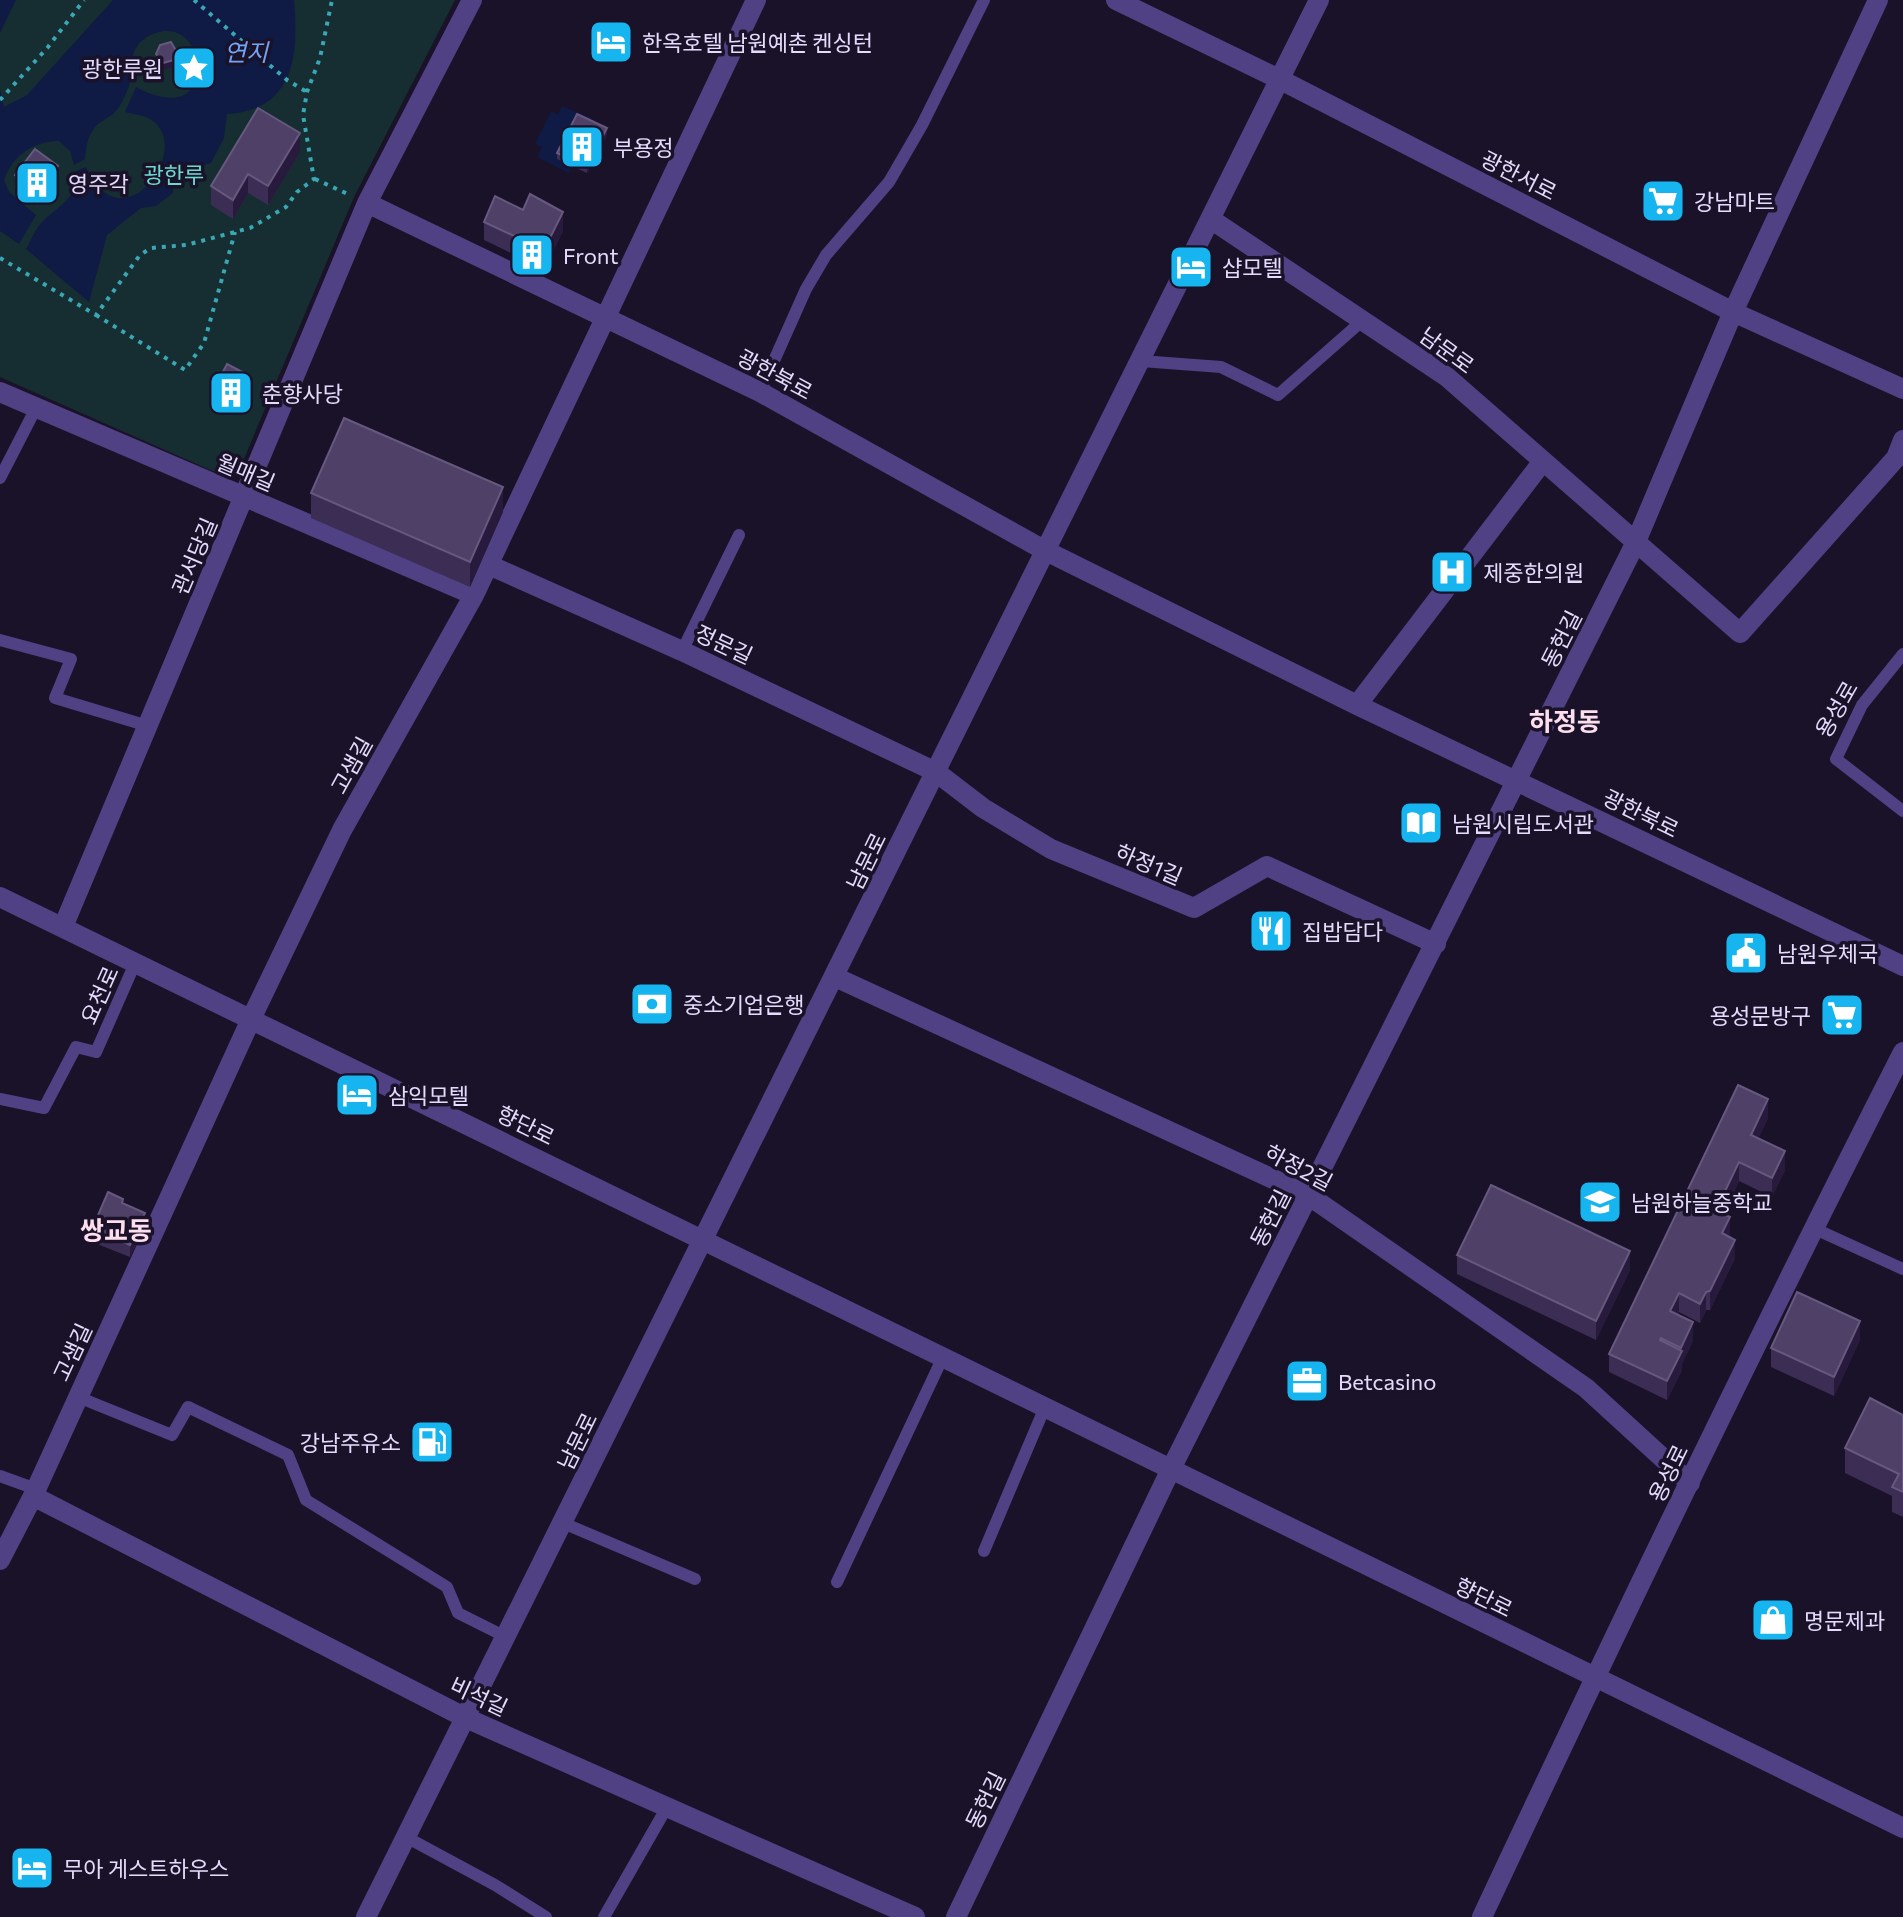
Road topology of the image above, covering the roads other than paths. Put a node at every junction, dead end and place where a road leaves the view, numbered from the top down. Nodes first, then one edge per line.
1 (472, 0) edge
2 (756, 0) edge
3 (984, 0) edge
4 (1116, 0) edge
5 (1319, 0) edge
6 (1878, 0) edge
7 (1279, 79) junction
8 (367, 203) junction
9 (1212, 220) junction
10 (1733, 312) junction
11 (604, 317) junction
12 (1362, 321) junction
13 (1141, 361) junction
14 (1903, 389) edge
15 (0, 392) edge
16 (760, 392) junction
17 (36, 408) junction
18 (1903, 440) edge
19 (1543, 461) junction
20 (0, 478) edge
21 (245, 498) junction
22 (739, 535) dead end
23 (1635, 544) junction
24 (1044, 550) junction
25 (489, 565) junction
26 (474, 595) junction
27 (2, 641) edge
28 (682, 651) junction
29 (1903, 654) edge
30 (1357, 705) junction
31 (148, 726) junction
32 (936, 772) junction
33 (1517, 780) junction
34 (1903, 811) edge
35 (0, 897) edge
36 (63, 927) junction
37 (1436, 944) junction
38 (136, 961) junction
39 (1903, 966) edge
40 (835, 977) junction
41 (252, 1017) junction
42 (1903, 1052) edge
43 (0, 1099) edge
44 (1308, 1195) junction
45 (1813, 1228) junction
46 (703, 1240) junction
47 (1903, 1269) edge
48 (943, 1357) junction
49 (78, 1397) junction
50 (1045, 1407) junction
51 (1171, 1469) junction
52 (0, 1476) edge
53 (1690, 1483) junction
54 (34, 1492) junction
55 (563, 1523) junction
56 (984, 1551) dead end
57 (0, 1560) edge
58 (695, 1579) dead end
59 (837, 1582) dead end
60 (506, 1637) junction
61 (1594, 1679) junction
62 (466, 1718) junction
63 (667, 1807) junction
64 (1903, 1828) edge
65 (406, 1837) junction
66 (366, 1917) edge
67 (546, 1917) edge
68 (604, 1917) edge
69 (915, 1917) edge
70 (956, 1917) edge
71 (1482, 1917) edge

1 - 8 street
2 - 11 street, 고샘길
3 - 16 lane
4 - 7 street, 광한서로
5 - 7 street, 남문로
6 - 10 street, 동헌길
7 - 9 street, 남문로
7 - 10 street, 광한서로
8 - 11 street, 광한북로
8 - 21 street, 관서당길
9 - 12 street, 남문로
9 - 13 street, 남문로
10 - 14 street, 광한서로
10 - 23 street, 동헌길
11 - 16 street, 광한북로
11 - 25 street, 고샘길
12 - 13 lane
12 - 19 street, 남문로
13 - 24 street, 남문로
15 - 17 street, 월매길
16 - 24 street, 광한북로
17 - 20 lane
17 - 21 street, 월매길
18 - 23 street
19 - 23 street, 남문로
19 - 30 street
21 - 26 street, 월매길
21 - 31 street, 관서당길
22 - 28 lane
23 - 33 street, 동헌길
24 - 30 street, 광한북로
24 - 32 street, 남문로
25 - 26 street, 고샘길
25 - 28 street, 정문길
26 - 41 street, 고샘길
27 - 31 lane
28 - 32 street, 정문길
29 - 34 lane, 용성로
30 - 33 street, 광한북로
31 - 36 street, 관서당길
32 - 37 street, 하정1길
32 - 40 street, 남문로
33 - 37 street, 동헌길
33 - 39 street, 광한북로
35 - 36 street, 향단로
36 - 38 street, 향단로
37 - 44 street, 동헌길
38 - 41 street, 향단로
38 - 43 lane, 요천로
40 - 44 street, 하정2길
40 - 46 street, 남문로
41 - 46 street, 향단로
41 - 49 street, 고샘길
42 - 45 street, 용성로
44 - 51 street, 동헌길
44 - 53 street, 하정2길
45 - 47 lane
45 - 53 street, 용성로
46 - 48 street, 향단로
46 - 55 street, 남문로
48 - 50 street, 향단로
48 - 59 lane
49 - 54 street, 고샘길
49 - 60 lane
50 - 51 street, 향단로
50 - 56 lane
51 - 61 street, 향단로
51 - 70 street, 동헌길
52 - 54 lane, 비석길
53 - 61 street, 용성로
54 - 57 street, 고샘길
54 - 62 street, 비석길
55 - 58 lane
55 - 60 street, 남문로
60 - 62 street, 남문로
61 - 64 street, 향단로
61 - 71 street, 용성로
62 - 63 street, 비석길
62 - 65 street, 남문로
63 - 68 lane
63 - 69 street, 비석길
65 - 66 street, 남문로
65 - 67 lane

